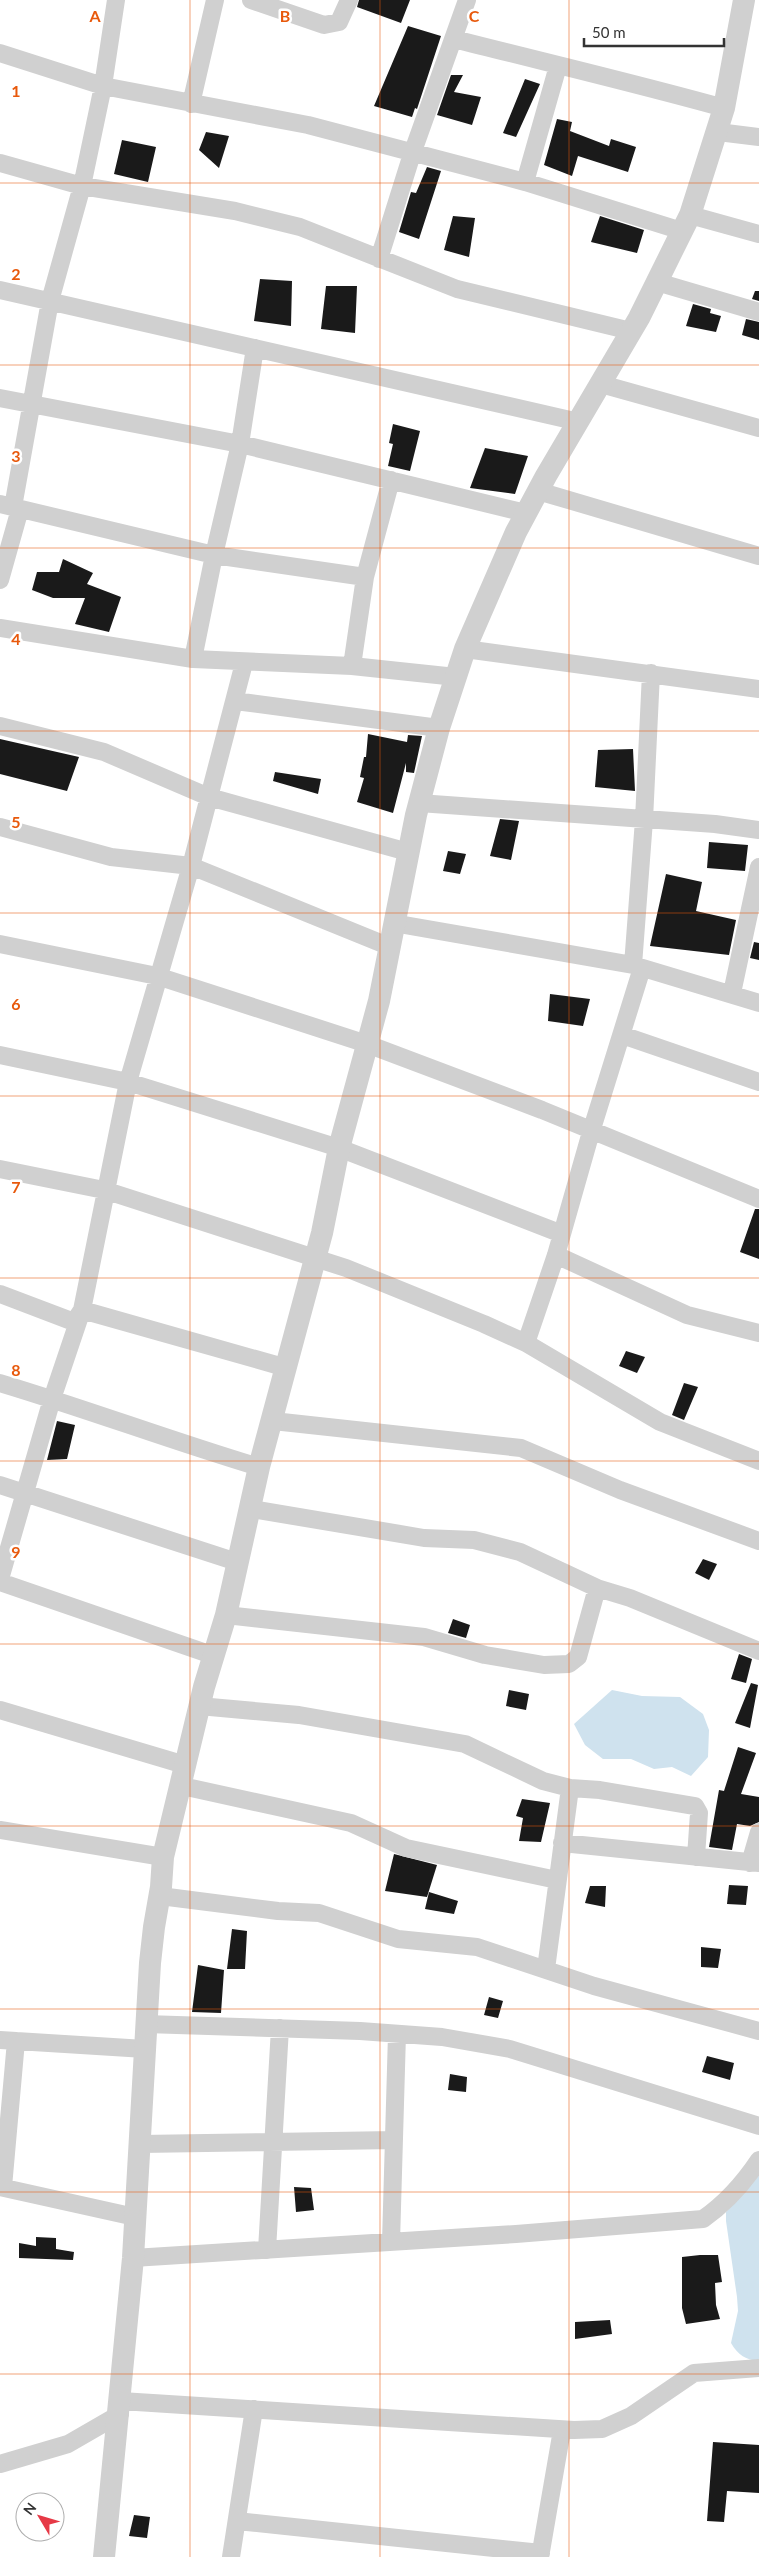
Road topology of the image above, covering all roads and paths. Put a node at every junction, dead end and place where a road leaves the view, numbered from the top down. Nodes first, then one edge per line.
1 (116, 0) edge
2 (215, 0) edge
3 (251, 0) edge
4 (349, 0) edge
5 (467, 0) edge
6 (744, 0) edge
7 (454, 39) junction
8 (0, 53) edge
9 (558, 66) junction
10 (103, 86) junction
11 (191, 104) junction
12 (724, 108) junction
13 (718, 132) junction
14 (759, 137) edge
15 (412, 154) junction
16 (0, 163) edge
17 (525, 182) junction
18 (82, 186) junction
19 (686, 223) junction
20 (759, 234) edge
21 (378, 259) junction
22 (657, 282) junction
23 (0, 290) edge
24 (50, 301) junction
25 (759, 312) edge
26 (631, 331) junction
27 (255, 348) junction
28 (601, 384) junction
29 (0, 398) edge
30 (30, 405) junction
31 (578, 422) junction
32 (759, 428) edge
33 (240, 444) junction
34 (391, 480) junction
35 (538, 491) junction
36 (11, 507) edge
37 (526, 512) junction
38 (214, 555) junction
39 (759, 556) edge
40 (364, 577) junction
41 (0, 580) edge
42 (0, 628) edge
43 (465, 649) junction
44 (193, 659) junction
45 (244, 663) junction
46 (352, 666) junction
47 (650, 674) junction
48 (456, 677) junction
49 (759, 689) edge
50 (234, 702) junction
51 (0, 726) edge
52 (439, 728) junction
53 (209, 797) junction
54 (419, 803) junction
55 (644, 820) junction
56 (0, 827) edge
57 (759, 830) edge
58 (408, 852) junction
59 (191, 866) junction
60 (759, 867) edge
61 (393, 922) junction
62 (0, 944) edge
63 (388, 946) junction
64 (637, 966) junction
65 (157, 976) junction
66 (732, 994) junction
67 (759, 1003) edge
68 (622, 1035) junction
69 (367, 1044) junction
70 (0, 1055) edge
71 (128, 1082) junction
72 (759, 1082) edge
73 (591, 1132) junction
74 (339, 1148) junction
75 (0, 1168) edge
76 (104, 1190) junction
77 (759, 1199) edge
78 (562, 1234) junction
79 (556, 1255) junction
80 (316, 1258) junction
81 (0, 1294) edge
82 (82, 1310) junction
83 (759, 1332) edge
84 (526, 1343) junction
85 (287, 1368) junction
86 (0, 1383) edge
87 (52, 1399) junction
88 (273, 1422) junction
89 (759, 1461) edge
90 (259, 1468) junction
91 (0, 1485) edge
92 (25, 1494) junction
93 (252, 1509) junction
94 (759, 1541) edge
95 (237, 1562) junction
96 (0, 1581) edge
97 (597, 1588) junction
98 (226, 1615) junction
99 (759, 1650) edge
100 (212, 1655) junction
101 (199, 1706) junction
102 (0, 1710) edge
103 (183, 1775) junction
104 (570, 1788) junction
105 (0, 1830) edge
106 (759, 1832) edge
107 (562, 1843) junction
108 (163, 1857) junction
109 (696, 1857) junction
110 (755, 1863) edge
111 (557, 1880) junction
112 (160, 1896) junction
113 (546, 1969) junction
114 (145, 2024) junction
115 (280, 2028) junction
116 (759, 2030) edge
117 (397, 2034) junction
118 (8, 2040) edge
119 (145, 2048) junction
120 (759, 2126) edge
121 (394, 2140) junction
122 (274, 2141) junction
123 (140, 2144) junction
124 (759, 2160) edge
125 (1, 2187) edge
126 (135, 2217) junction
127 (391, 2242) junction
128 (267, 2250) junction
129 (133, 2258) junction
130 (759, 2368) edge
131 (120, 2407) junction
132 (254, 2409) junction
133 (562, 2430) junction
134 (0, 2464) edge
135 (236, 2521) junction
136 (540, 2555) edge
137 (104, 2557) edge
138 (231, 2557) edge

1 - 10 street
2 - 11 street
3 - 4 street
5 - 7 street
6 - 12 street
7 - 9 street
7 - 15 street
8 - 10 street
9 - 12 street
9 - 17 street
10 - 11 street
10 - 18 street
11 - 15 street
12 - 13 street
13 - 14 street
13 - 19 street
15 - 17 street
15 - 21 street
16 - 18 street
17 - 19 street
18 - 21 street
18 - 24 street
19 - 20 street
19 - 22 street
21 - 26 street
22 - 25 street
22 - 26 street
23 - 24 street
24 - 27 street
24 - 30 street
26 - 28 street
27 - 31 street
27 - 33 street
28 - 31 street
28 - 32 street
29 - 30 street
30 - 33 street
30 - 36 street
31 - 35 street
33 - 34 street
33 - 38 street
34 - 37 street
34 - 40 street
35 - 37 street
35 - 39 street
36 - 38 street
36 - 41 street
37 - 43 street
38 - 40 street
38 - 44 street
40 - 46 street
42 - 44 street
43 - 47 street
43 - 48 street
44 - 45 street
45 - 46 street
45 - 50 street
46 - 48 street
47 - 49 street
47 - 55 street
48 - 52 street
50 - 52 street
50 - 53 street
51 - 53 street
52 - 54 street
53 - 58 street
53 - 59 street
54 - 55 street
54 - 58 street
55 - 57 street
55 - 64 street
56 - 59 street
58 - 61 street
59 - 63 street
59 - 65 street
60 - 66 street
61 - 63 street
61 - 64 street
62 - 65 street
63 - 69 street
64 - 66 street
64 - 68 street
65 - 69 street
65 - 71 street
66 - 67 street
68 - 72 street
68 - 73 street
69 - 73 street
69 - 74 street
70 - 71 street
71 - 74 street
71 - 76 street
73 - 77 street
73 - 78 street
74 - 78 street
74 - 80 street
75 - 76 street
76 - 80 street
76 - 82 street
78 - 79 street
79 - 83 street
79 - 84 street
80 - 84 street
80 - 85 street
81 - 82 street
82 - 85 street
82 - 87 street
84 - 89 street
85 - 88 street
86 - 87 street
87 - 90 street
87 - 92 street
88 - 90 street
88 - 94 street
90 - 93 street
91 - 92 street
92 - 95 street
92 - 96 street
93 - 95 street
93 - 97 street
95 - 98 street
96 - 100 street
97 - 98 street
97 - 99 street
98 - 100 street
100 - 101 street
101 - 103 street
101 - 104 street
102 - 103 street
103 - 108 street
103 - 111 street
104 - 107 street
104 - 109 street
105 - 108 street
106 - 110 street
107 - 109 street
107 - 111 street
108 - 112 street
109 - 110 street
111 - 113 street
112 - 113 street
112 - 114 street
113 - 116 street
114 - 115 street
114 - 119 street
115 - 117 street
115 - 122 street
117 - 120 street
117 - 121 street
118 - 119 street
118 - 125 street
119 - 123 street
121 - 122 street
121 - 127 street
122 - 123 street
122 - 128 street
123 - 126 street
124 - 127 street
125 - 126 street
126 - 129 street
127 - 128 street
128 - 129 street
129 - 131 street
130 - 133 street
131 - 132 street
131 - 134 street
131 - 137 street
132 - 133 street
132 - 135 street
133 - 136 street
135 - 136 street
135 - 138 street

